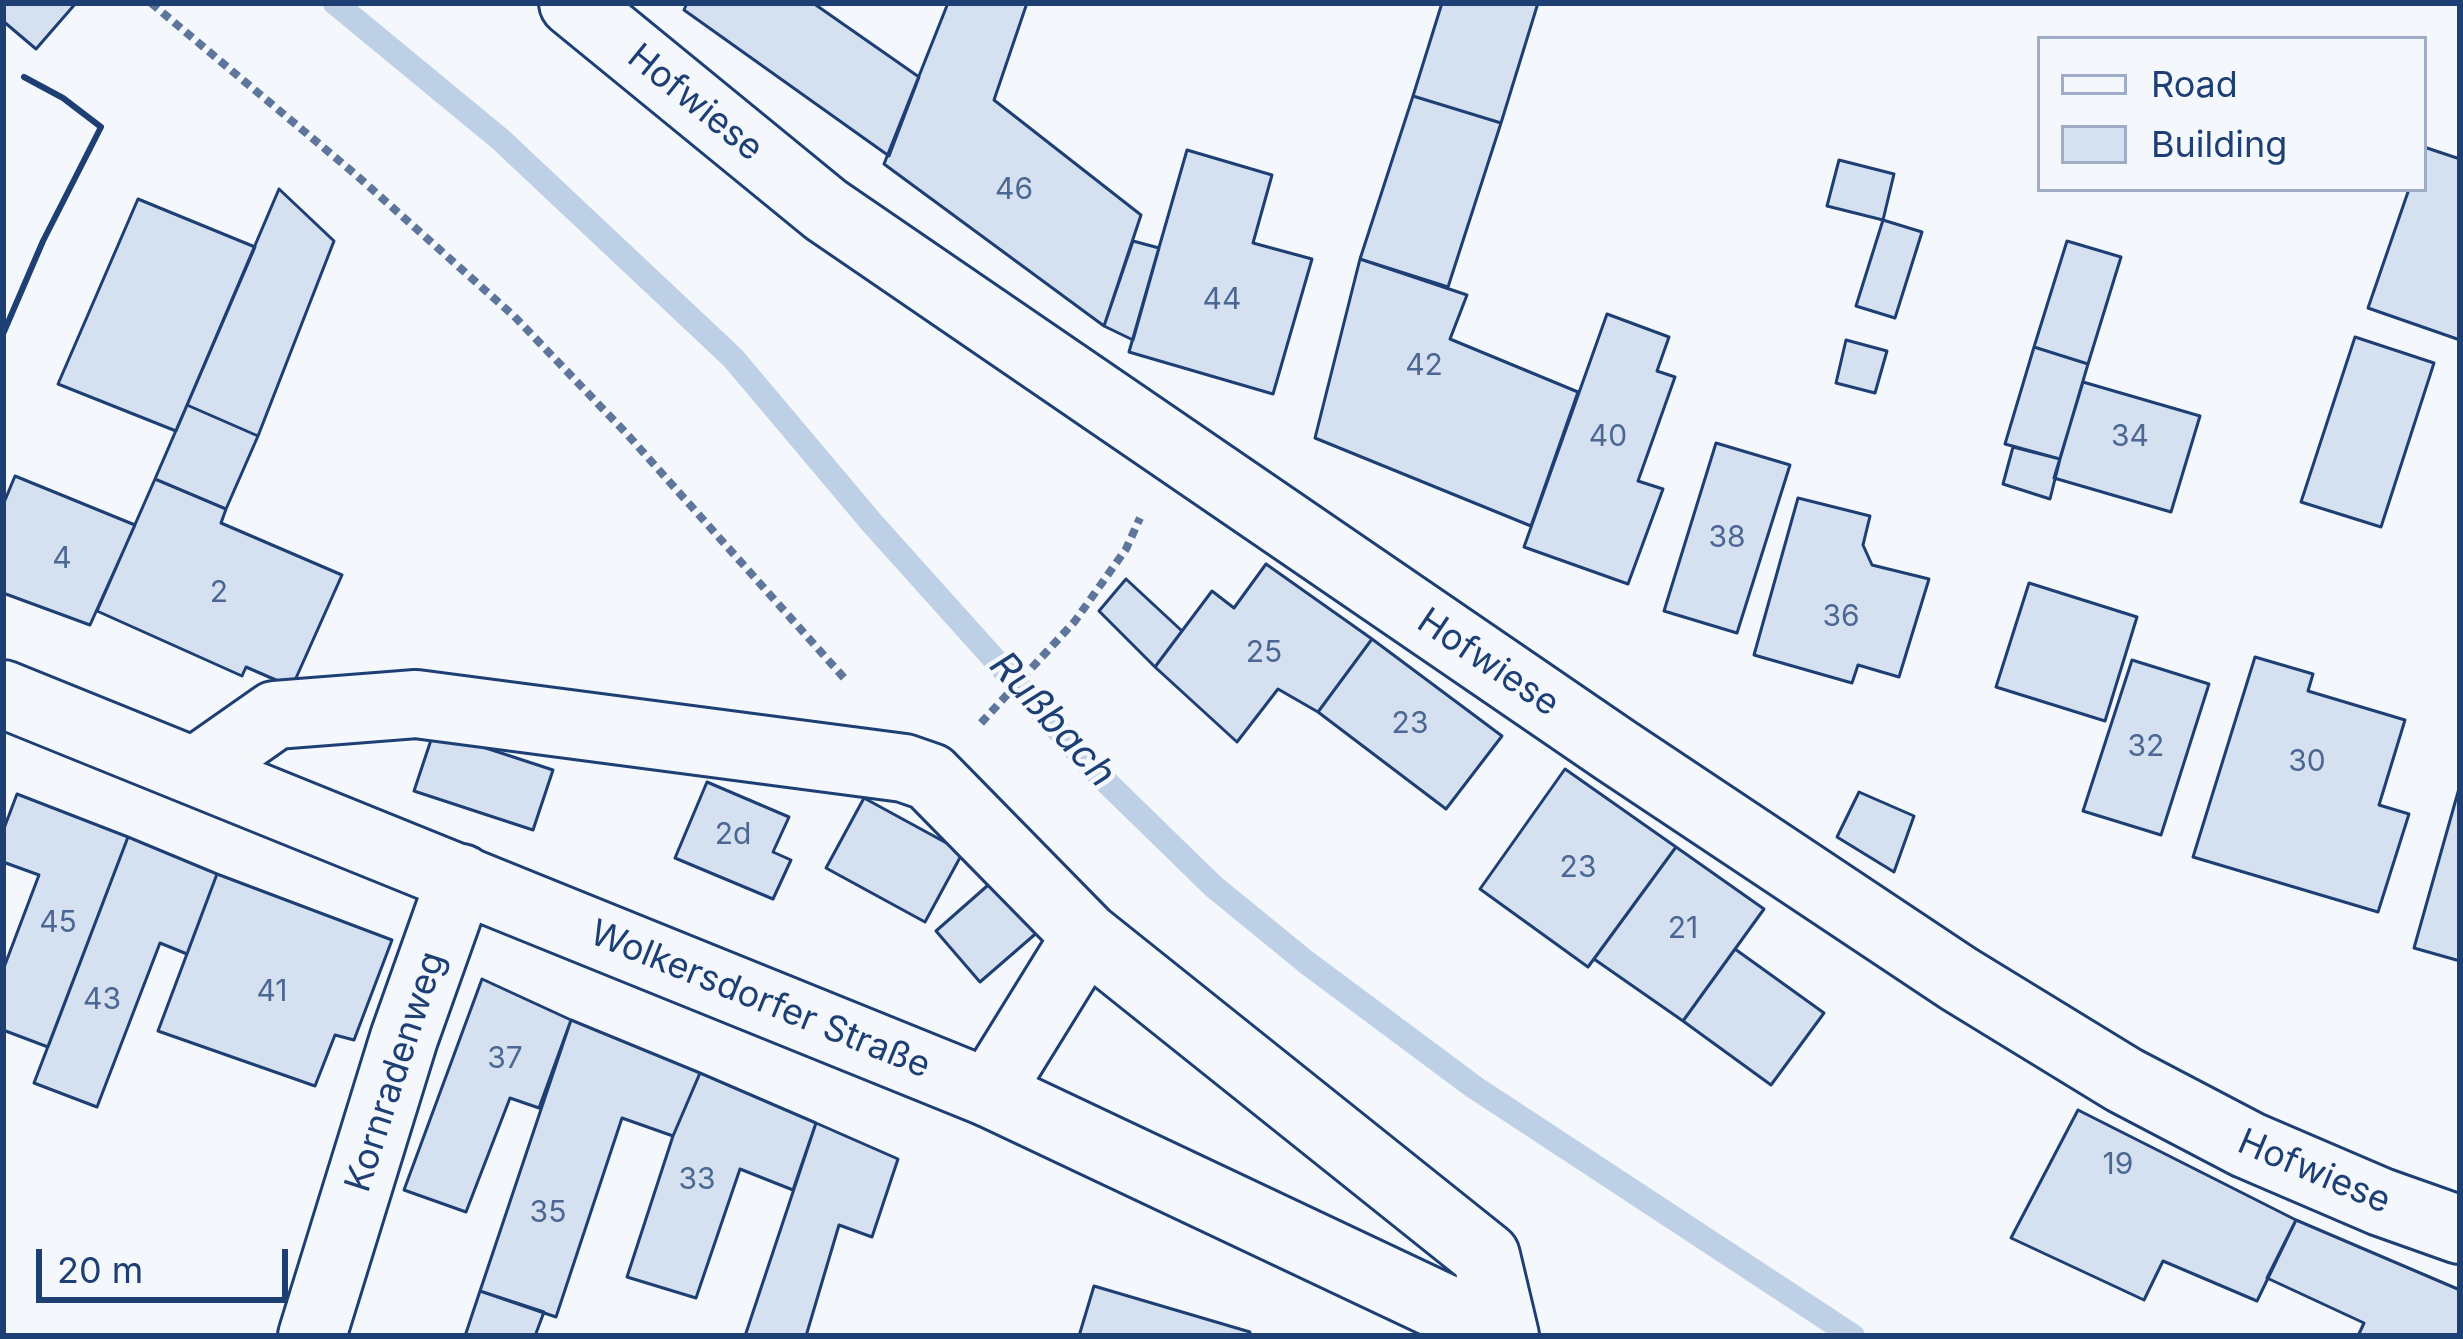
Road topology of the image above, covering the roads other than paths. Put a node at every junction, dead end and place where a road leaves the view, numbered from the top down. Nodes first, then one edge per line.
1 (573, 3) edge
2 (3, 694) edge
3 (198, 770) junction
4 (461, 878) junction
5 (1085, 936) junction
6 (989, 1093) junction
7 (2460, 1230) edge
8 (312, 1336) edge
9 (1505, 1336) edge

1 - 7 street, Hofwiese
2 - 3 street, Wolkersdorfer Straße
3 - 4 street, Wolkersdorfer Straße
3 - 5 street
4 - 6 street, Wolkersdorfer Straße
4 - 8 street, Kornradenweg
5 - 6 street
5 - 9 street
6 - 9 street, Wolkersdorfer Straße

